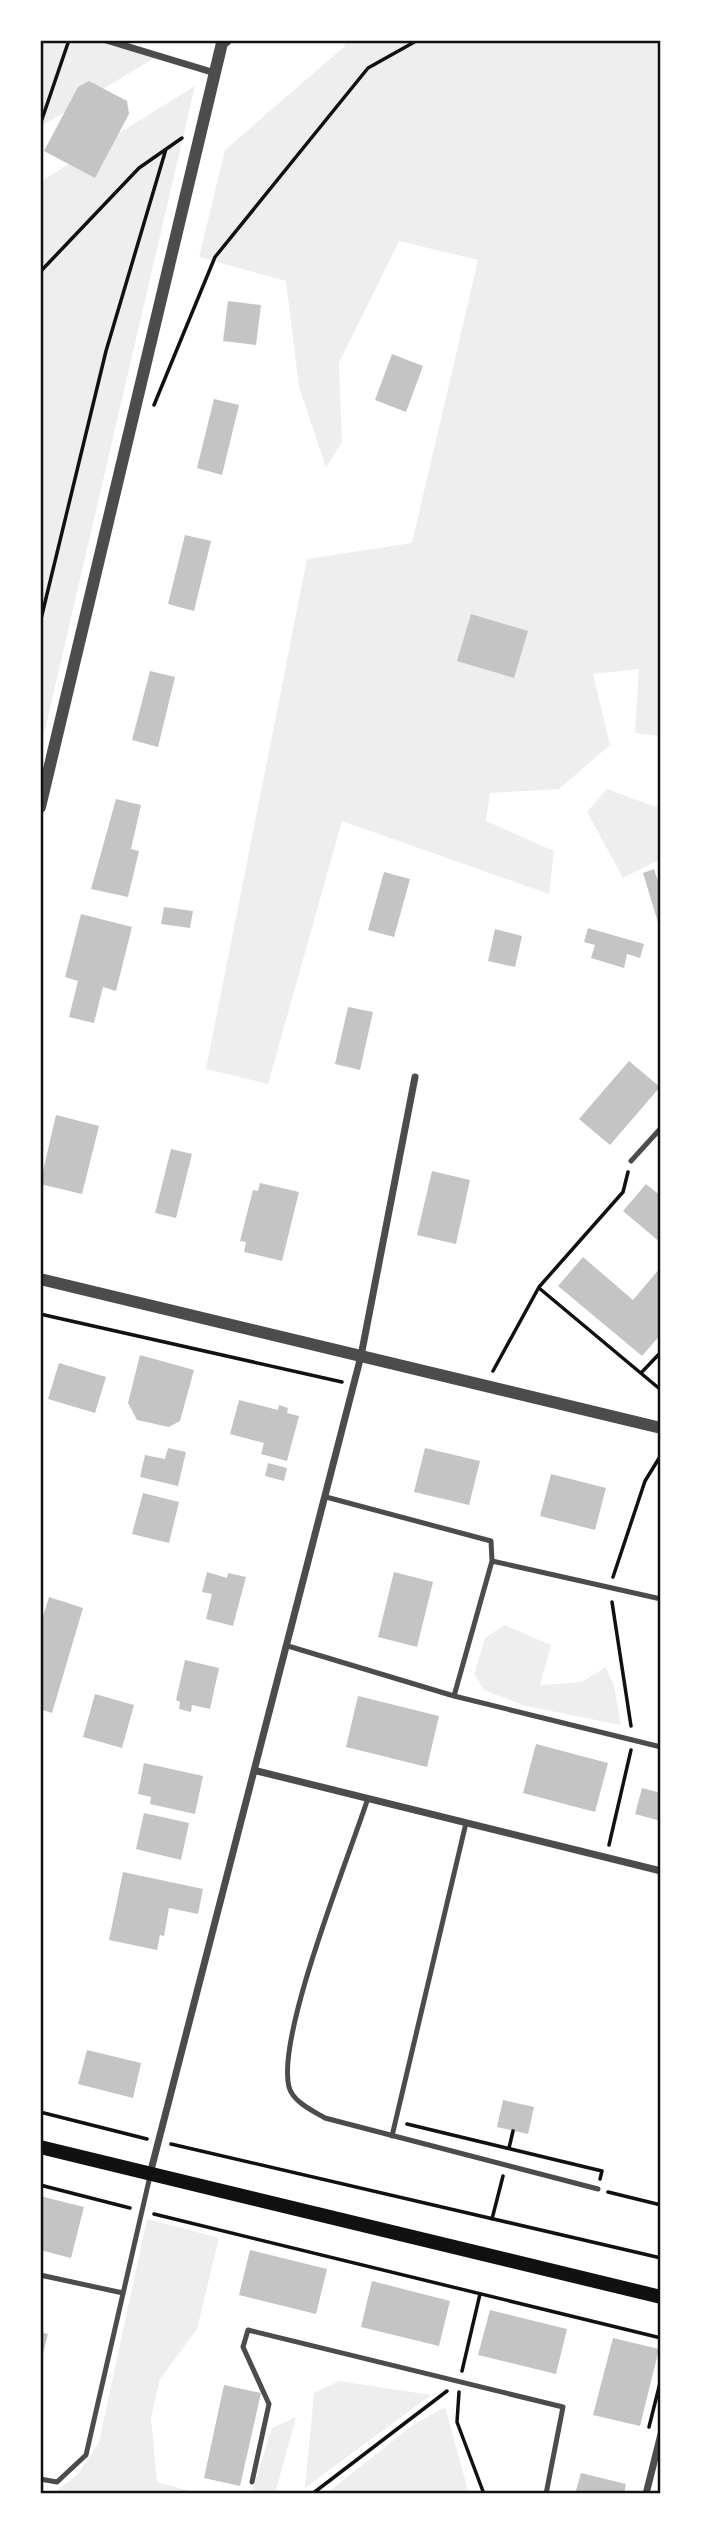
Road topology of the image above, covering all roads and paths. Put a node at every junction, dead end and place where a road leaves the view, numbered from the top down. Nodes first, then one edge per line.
1 (69, 40) edge
2 (106, 40) edge
3 (418, 40) edge
4 (224, 41) edge
5 (215, 73) junction
6 (203, 122) junction
7 (40, 125) edge
8 (166, 149) junction
9 (40, 272) edge
10 (152, 410) dead end
11 (40, 622) edge
12 (40, 807) edge
13 (415, 1077) dead end
14 (661, 1128) edge
15 (631, 1161) joint
16 (40, 1279) edge
17 (538, 1287) junction
18 (40, 1314) edge
19 (661, 1352) edge
20 (362, 1356) junction
21 (642, 1373) junction
22 (354, 1384) junction
23 (487, 1386) junction
24 (661, 1390) edge
25 (661, 1428) edge
26 (661, 1455) edge
27 (326, 1497) junction
28 (492, 1561) junction
29 (610, 1587) junction
30 (661, 1599) edge
31 (288, 1646) junction
32 (454, 1696) junction
33 (634, 1740) junction
34 (661, 1747) edge
35 (257, 1771) junction
36 (368, 1798) junction
37 (466, 1822) junction
38 (606, 1857) junction
39 (661, 1871) edge
40 (40, 2112) edge
41 (392, 2136) junction
42 (159, 2141) junction
43 (40, 2147) edge
44 (150, 2174) junction
45 (40, 2185) edge
46 (598, 2189) dead end
47 (497, 2200) dead end
48 (141, 2210) junction
49 (492, 2218) junction
50 (661, 2258) edge
51 (40, 2276) edge
52 (122, 2293) junction
53 (480, 2294) junction
54 (661, 2297) edge
55 (661, 2338) edge
56 (460, 2381) junction
57 (661, 2434) edge
58 (40, 2479) edge
59 (252, 2482) dead end
60 (312, 2494) edge
61 (484, 2494) edge
62 (546, 2494) edge
63 (646, 2494) edge

1 - 7 path
2 - 5 street
3 - 10 path
4 - 5 street
5 - 6 street
6 - 8 path
6 - 12 street
8 - 9 path
8 - 11 path
13 - 20 street
14 - 15 lane
15 - 17 path
16 - 20 street
17 - 21 path
17 - 23 path
18 - 22 path
19 - 21 path
20 - 22 street
20 - 23 street
21 - 24 path
22 - 27 street
23 - 25 street
26 - 29 path
27 - 28 lane
27 - 31 street
28 - 29 lane
28 - 32 lane
29 - 30 lane
29 - 33 path
31 - 32 lane
31 - 35 street
32 - 33 lane
33 - 34 lane
33 - 38 path
35 - 36 street
35 - 42 street
36 - 37 street
36 - 41 lane
37 - 38 street
37 - 41 lane
38 - 39 street
40 - 42 path
41 - 46 lane
42 - 44 street
42 - 49 path
43 - 44 main road
44 - 48 lane
44 - 54 main road
45 - 48 path
47 - 49 path
48 - 52 lane
48 - 53 path
49 - 50 path
51 - 52 lane
52 - 58 lane
53 - 55 path
53 - 56 path
56 - 59 lane
56 - 60 path
56 - 61 path
56 - 62 lane
57 - 63 street

